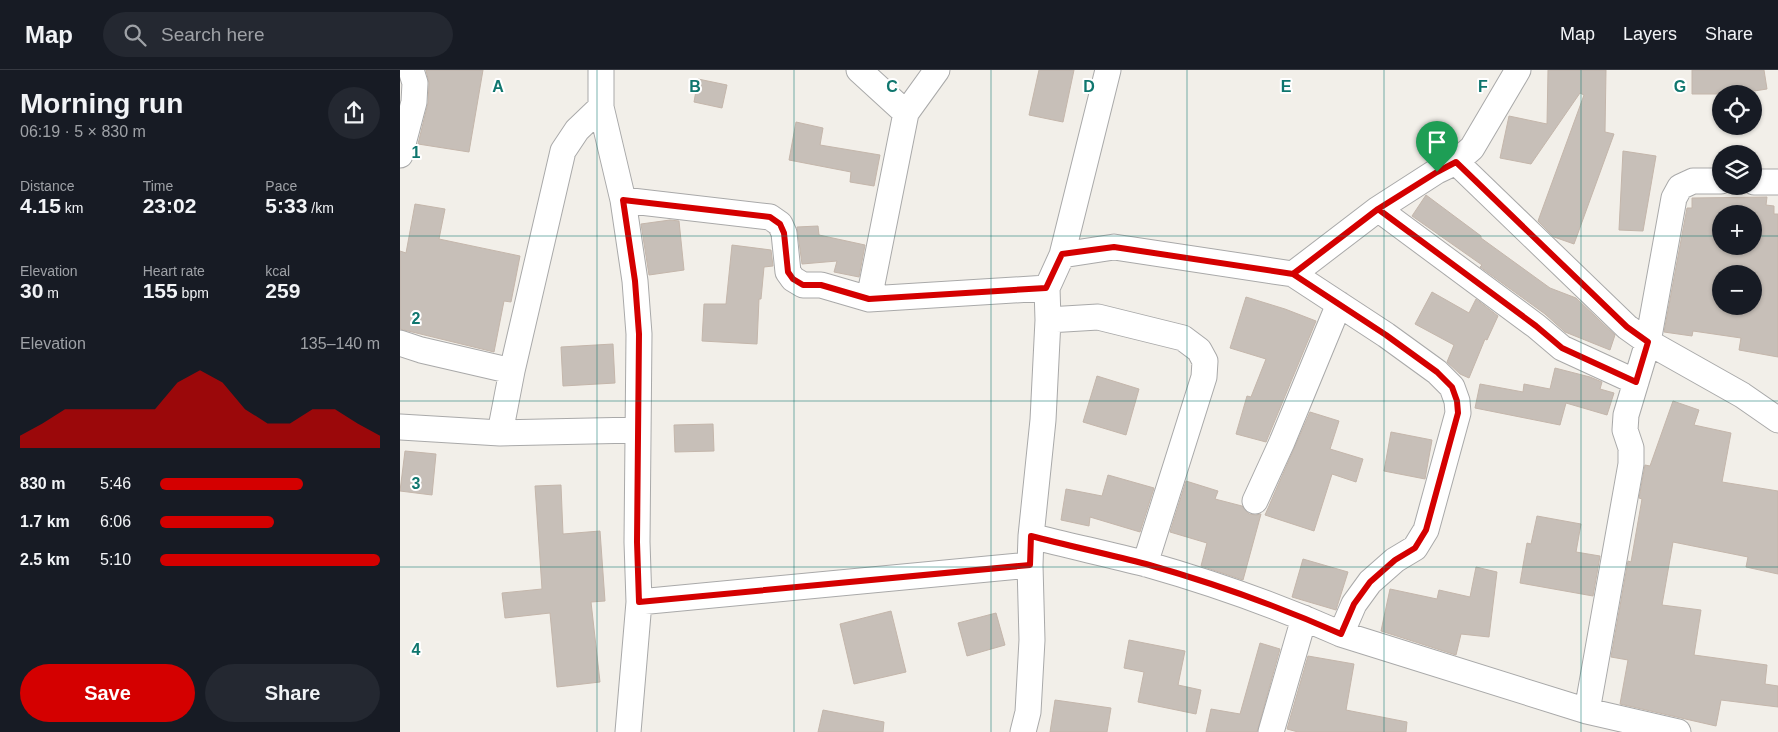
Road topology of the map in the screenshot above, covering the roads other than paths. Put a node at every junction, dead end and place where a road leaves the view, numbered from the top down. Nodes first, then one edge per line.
1 (410, 70) edge
2 (601, 70) edge
3 (859, 70) edge
4 (937, 70) edge
5 (1108, 70) edge
6 (1518, 70) edge
7 (601, 106) junction
8 (906, 113) junction
9 (400, 155) edge
10 (1456, 162) junction
11 (1712, 181) edge
12 (1762, 182) edge
13 (1778, 182) edge
14 (623, 200) junction
15 (1378, 209) junction
16 (1062, 254) junction
17 (1293, 274) junction
18 (1046, 288) junction
19 (869, 299) junction
20 (1339, 304) junction
21 (1048, 320) junction
22 (400, 342) edge
23 (1648, 342) junction
24 (512, 371) junction
25 (1636, 382) junction
26 (1778, 420) edge
27 (400, 427) edge
28 (638, 430) junction
29 (500, 433) junction
30 (1255, 500) dead end
31 (1031, 536) junction
32 (1145, 564) junction
33 (1030, 565) junction
34 (639, 602) junction
35 (1304, 618) junction
36 (1341, 634) junction
37 (1587, 711) junction
38 (1615, 725) edge
39 (628, 732) edge
40 (1024, 732) edge
41 (1271, 732) edge
42 (1678, 732) edge

1 - 9 street
2 - 7 street
3 - 8 street
4 - 8 street
5 - 16 street
6 - 10 street
7 - 14 street
7 - 24 street
8 - 19 street
10 - 15 street
10 - 23 street
11 - 23 street
12 - 13 street
14 - 19 street
14 - 28 street
15 - 17 street
15 - 25 street
16 - 17 street
16 - 18 street
17 - 20 street
18 - 19 street
18 - 21 street
20 - 30 street
20 - 36 street
21 - 31 street
21 - 32 street
22 - 24 street
23 - 25 street
23 - 26 street
24 - 29 street
25 - 37 street
27 - 29 street
28 - 29 street
28 - 34 street
31 - 32 street
31 - 33 street
32 - 35 street
33 - 34 street
33 - 40 street
34 - 39 street
35 - 36 street
35 - 41 street
36 - 37 street
37 - 38 street
38 - 42 street

